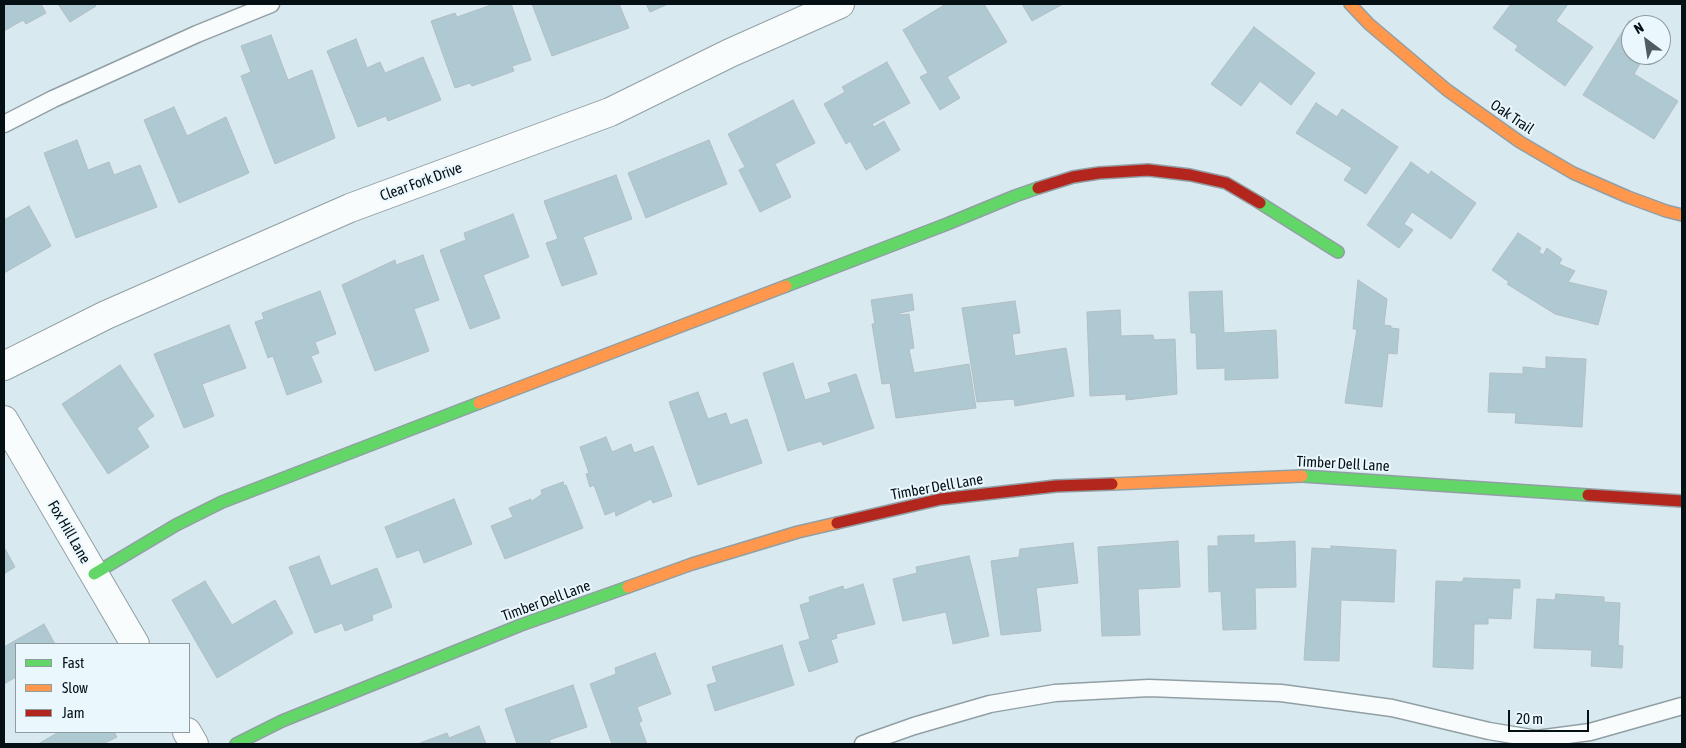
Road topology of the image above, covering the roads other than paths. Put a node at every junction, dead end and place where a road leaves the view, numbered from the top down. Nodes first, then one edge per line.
1 (271, 4) edge
2 (840, 4) edge
3 (1350, 4) edge
4 (4, 124) edge
5 (1682, 215) edge
6 (1338, 252) dead end
7 (4, 366) edge
8 (4, 420) edge
9 (1682, 501) edge
10 (94, 574) junction
11 (134, 643) edge
12 (1682, 706) edge
13 (188, 733) edge
14 (194, 744) edge
15 (236, 744) edge
16 (863, 744) edge

1 - 4 lane
2 - 7 street, Clear Fork Drive
3 - 5 street, Oak Trail
6 - 10 street
8 - 10 street, Fox Hill Lane
9 - 15 street, Timber Dell Lane
10 - 11 street, Fox Hill Lane
12 - 16 lane
13 - 14 street

